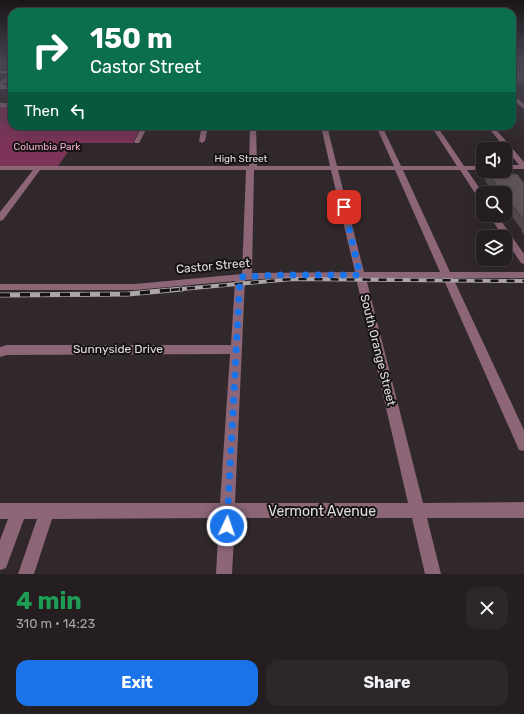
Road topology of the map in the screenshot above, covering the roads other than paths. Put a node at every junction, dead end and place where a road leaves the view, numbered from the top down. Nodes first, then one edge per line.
1 (143, 130) edge
2 (204, 130) edge
3 (253, 130) edge
4 (325, 130) edge
5 (381, 130) edge
6 (437, 130) edge
7 (493, 130) edge
8 (202, 141) dead end
9 (137, 142) dead end
10 (334, 167) junction
11 (524, 167) edge
12 (0, 168) edge
13 (38, 168) junction
14 (251, 168) junction
15 (398, 168) junction
16 (462, 168) junction
17 (476, 168) edge
18 (512, 168) edge
19 (476, 189) edge
20 (0, 218) edge
21 (498, 222) edge
22 (524, 261) edge
23 (360, 275) junction
24 (447, 275) junction
25 (524, 275) edge
26 (243, 276) junction
27 (0, 287) edge
28 (236, 349) junction
29 (0, 352) edge
30 (524, 445) edge
31 (227, 510) junction
32 (524, 510) edge
33 (0, 511) edge
34 (19, 511) junction
35 (48, 511) junction
36 (418, 511) junction
37 (0, 562) edge
38 (26, 574) edge
39 (224, 574) edge
40 (433, 574) edge

1 - 9 street
2 - 8 street
3 - 14 street
4 - 10 street, South Orange Street
5 - 15 street
6 - 16 street
7 - 11 street
10 - 14 street, High Street
10 - 15 street, High Street
10 - 23 street, South Orange Street
11 - 18 street
12 - 13 street, High Street
13 - 14 street, High Street
13 - 20 street
14 - 26 street
15 - 16 street, High Street
15 - 24 street
16 - 17 street, High Street
16 - 19 street
21 - 22 street
23 - 24 street, Castor Street
23 - 26 street, Castor Street
23 - 36 street, South Orange Street
24 - 25 street, Castor Street
24 - 30 street
26 - 27 street, Castor Street
26 - 28 street
28 - 29 street, Sunnyside Drive
28 - 31 street
31 - 35 street, Vermont Avenue
31 - 36 street, Vermont Avenue
31 - 39 street
32 - 36 street, Vermont Avenue
33 - 34 street, Vermont Avenue
34 - 35 street, Vermont Avenue
34 - 37 street
35 - 38 street
36 - 40 street, South Orange Street

